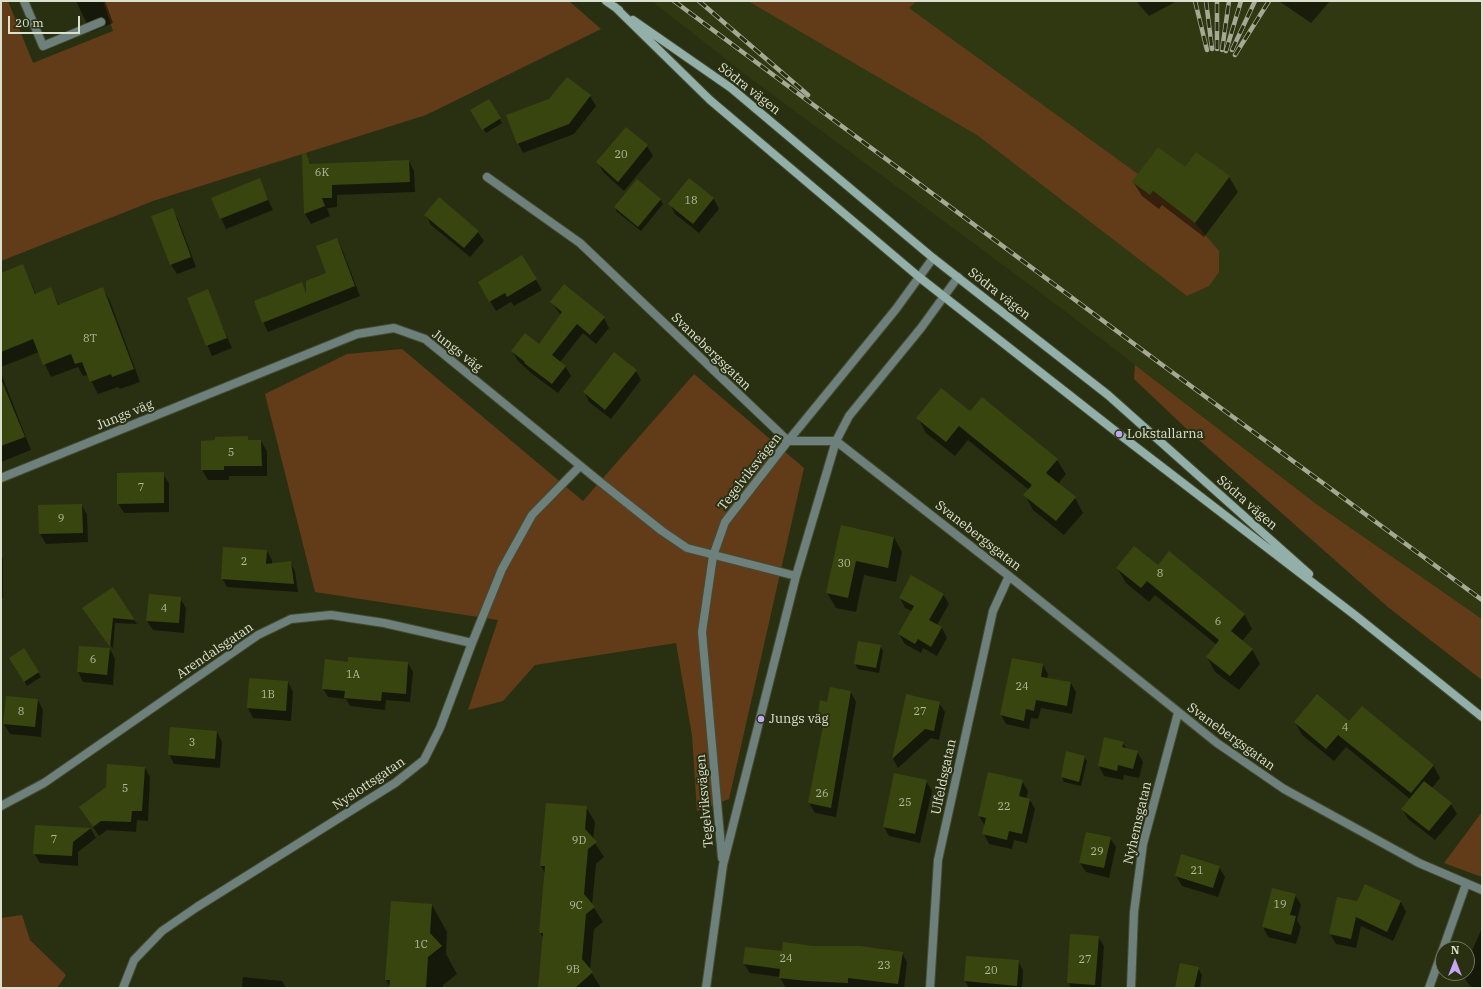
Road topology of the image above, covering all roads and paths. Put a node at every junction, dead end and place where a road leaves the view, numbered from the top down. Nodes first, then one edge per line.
1 (24, 1) edge
2 (606, 1) edge
3 (615, 7) junction
4 (101, 22) dead end
5 (487, 177) dead end
6 (934, 258) junction
7 (919, 277) junction
8 (958, 277) junction
9 (944, 297) junction
10 (788, 441) junction
11 (836, 441) junction
12 (580, 466) junction
13 (1, 478) edge
14 (713, 556) junction
15 (796, 576) junction
16 (1009, 576) junction
17 (1356, 616) junction
18 (472, 643) junction
19 (1178, 713) junction
20 (1482, 717) edge
21 (1, 806) edge
22 (723, 865) junction
23 (1466, 884) junction
24 (1482, 890) edge
25 (1446, 941) edge
26 (1435, 971) edge
27 (122, 988) edge
28 (706, 988) edge
29 (930, 988) edge
30 (1131, 988) edge
31 (1429, 988) edge

1 - 4 street
2 - 3 main road, Södra vägen
3 - 6 main road, Södra vägen
3 - 7 main road, Södra vägen
5 - 10 street, Svanebergsgatan
6 - 7 street, Tegelviksvägen
6 - 8 main road, Södra vägen
7 - 9 main road, Södra vägen
7 - 10 street, Tegelviksvägen
8 - 9 street, Tegelviksvägen
8 - 17 main road, Södra vägen
9 - 11 street, Tegelviksvägen
9 - 17 main road, Södra vägen
10 - 11 street
10 - 14 street, Tegelviksvägen
11 - 15 street, Tegelviksvägen
11 - 16 street, Svanebergsgatan
12 - 13 street, Jungs väg
12 - 14 street, Jungs väg
12 - 18 street, Nyslottsgatan
14 - 15 street, Jungs väg
14 - 22 street, Tegelviksvägen
15 - 22 street, Tegelviksvägen
16 - 19 street, Svanebergsgatan
16 - 29 street, Ulfeldsgatan
17 - 20 main road, Södra vägen
18 - 21 street, Arendalsgatan
18 - 27 street, Nyslottsgatan
19 - 23 street, Svanebergsgatan
19 - 30 street, Nyhemsgatan
22 - 28 street, Tegelviksvägen
23 - 24 street, Svanebergsgatan
23 - 25 street
26 - 31 street

